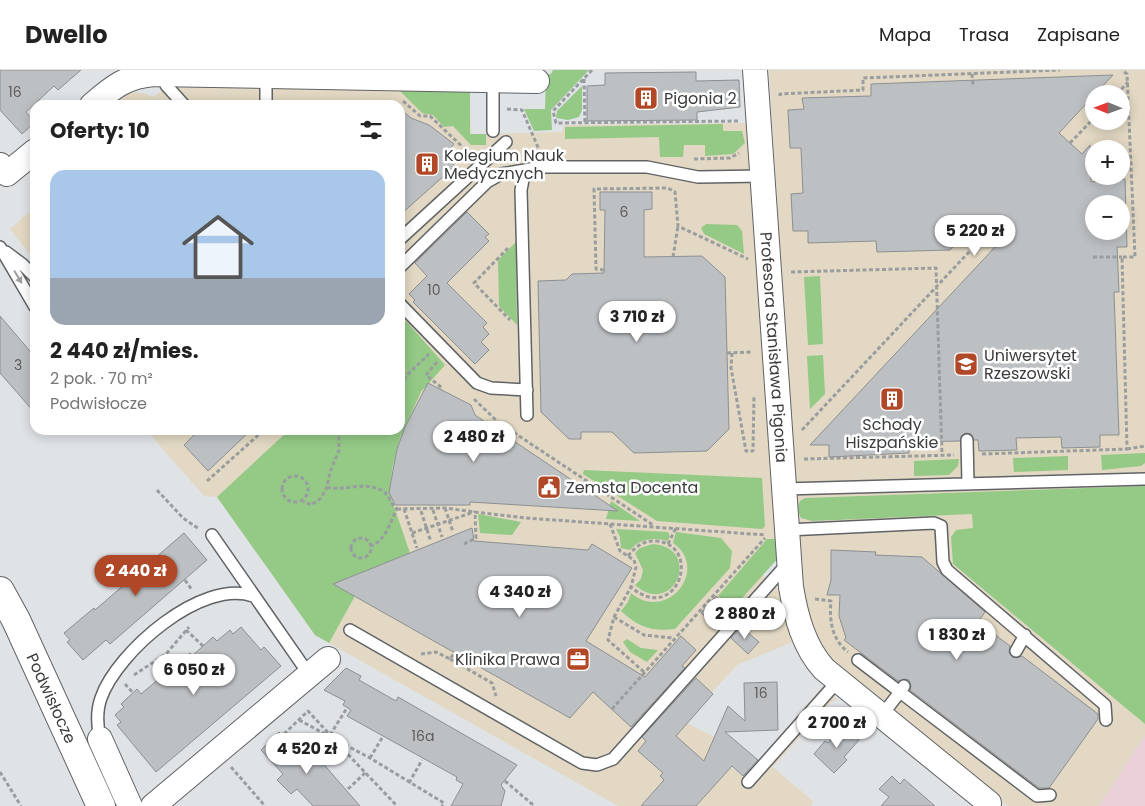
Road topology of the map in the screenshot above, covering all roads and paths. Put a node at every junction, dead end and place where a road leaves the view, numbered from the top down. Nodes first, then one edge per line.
1 (592, 70) edge
2 (755, 70) edge
3 (1060, 70) edge
4 (1122, 70) edge
5 (158, 73) edge
6 (972, 74) junction
7 (266, 77) junction
8 (584, 78) junction
9 (499, 81) junction
10 (537, 81) dead end
11 (1128, 82) junction
12 (972, 85) dead end
13 (1125, 85) edge
14 (399, 97) dead end
15 (99, 100) edge
16 (180, 100) edge
17 (266, 100) edge
18 (402, 100) edge
19 (405, 102) edge
20 (780, 104) dead end
21 (585, 123) junction
22 (1085, 127) edge
23 (759, 128) junction
24 (493, 131) dead end
25 (506, 142) dead end
26 (1070, 143) dead end
27 (30, 154) edge
28 (692, 159) dead end
29 (481, 164) junction
30 (540, 167) junction
31 (526, 170) junction
32 (2, 173) edge
33 (763, 176) junction
34 (678, 226) junction
35 (522, 233) junction
36 (405, 234) edge
37 (984, 236) dead end
38 (0, 248) edge
39 (673, 257) dead end
40 (1093, 257) dead end
41 (1122, 257) junction
42 (749, 260) dead end
43 (405, 262) edge
44 (791, 262) dead end
45 (604, 270) dead end
46 (30, 272) edge
47 (792, 272) junction
48 (792, 282) dead end
49 (937, 285) junction
50 (30, 299) edge
51 (405, 309) edge
52 (525, 336) junction
53 (423, 347) dead end
54 (756, 352) dead end
55 (732, 353) junction
56 (429, 354) junction
57 (726, 354) dead end
58 (433, 366) dead end
59 (443, 368) dead end
60 (405, 378) edge
61 (441, 390) dead end
62 (527, 390) junction
63 (468, 393) dead end
64 (754, 393) dead end
65 (527, 415) dead end
66 (801, 420) dead end
67 (802, 430) junction
68 (258, 435) edge
69 (340, 435) edge
70 (802, 438) dead end
71 (967, 440) dead end
72 (1145, 446) edge
73 (1127, 448) junction
74 (804, 453) dead end
75 (967, 454) junction
76 (942, 456) junction
77 (1145, 479) edge
78 (207, 481) dead end
79 (968, 484) junction
80 (327, 488) junction
81 (784, 489) junction
82 (158, 490) dead end
83 (301, 500) junction
84 (445, 508) junction
85 (397, 509) junction
86 (404, 509) junction
87 (433, 510) dead end
88 (421, 511) dead end
89 (475, 512) junction
90 (449, 520) junction
91 (438, 524) junction
92 (610, 524) junction
93 (653, 526) junction
94 (426, 528) junction
95 (676, 528) junction
96 (787, 530) junction
97 (453, 532) dead end
98 (412, 533) junction
99 (212, 535) joint
100 (442, 537) dead end
101 (431, 542) dead end
102 (464, 544) dead end
103 (668, 544) junction
104 (371, 546) junction
105 (417, 548) dead end
106 (628, 556) junction
107 (789, 562) junction
108 (185, 580) dead end
109 (631, 587) junction
110 (192, 590) dead end
111 (0, 591) edge
112 (253, 596) junction
113 (806, 598) dead end
114 (201, 602) junction
115 (614, 617) junction
116 (186, 630) junction
117 (350, 630) dead end
118 (1026, 636) junction
119 (674, 638) junction
120 (203, 646) dead end
121 (1016, 651) dead end
122 (454, 652) dead end
123 (442, 654) dead end
124 (162, 656) junction
125 (328, 659) dead end
126 (450, 659) junction
127 (858, 660) joint
128 (169, 664) dead end
129 (644, 672) junction
130 (308, 674) junction
131 (837, 682) junction
132 (902, 689) junction
133 (133, 693) dead end
134 (347, 708) dead end
135 (612, 709) dead end
136 (490, 710) junction
137 (882, 715) junction
138 (299, 720) junction
139 (1106, 720) dead end
140 (284, 734) dead end
141 (330, 735) junction
142 (382, 738) dead end
143 (100, 739) joint
144 (334, 741) junction
145 (217, 751) junction
146 (317, 756) dead end
147 (370, 758) junction
148 (422, 760) dead end
149 (0, 772) edge
150 (365, 773) junction
151 (505, 781) dead end
152 (748, 782) dead end
153 (409, 783) junction
154 (348, 789) dead end
155 (1050, 795) dead end
156 (22, 806) edge
157 (101, 806) edge
158 (130, 806) edge
159 (153, 806) edge
160 (265, 806) edge
161 (397, 806) edge
162 (442, 806) edge
163 (530, 806) edge
164 (986, 806) edge

1 - 8 path
2 - 23 street, Profesora Stanisława Pigonia
3 - 6 path
4 - 11 path
5 - 7 street
5 - 15 street
5 - 16 lane
6 - 12 path
6 - 20 path
7 - 9 street
7 - 17 lane
8 - 21 path
8 - 21 path
9 - 10 street
9 - 24 lane
9 - 30 path
11 - 13 path
11 - 41 path
14 - 18 path
19 - 29 path
21 - 23 path
22 - 26 path
23 - 28 path
23 - 33 street, Profesora Stanisława Pigonia
25 - 29 lane
27 - 32 street
29 - 36 lane
30 - 31 lane
30 - 33 lane
31 - 35 lane
31 - 43 lane
33 - 81 street, Profesora Stanisława Pigonia
34 - 39 path
34 - 42 path
34 - 45 path
35 - 52 lane
35 - 52 path
37 - 49 path
38 - 46 lane
38 -> 50 lane
40 - 41 path
41 - 73 path
44 - 47 path
47 - 48 path
47 - 49 path
49 - 67 path
49 - 76 path
51 - 62 lane
52 - 62 lane
53 - 56 path
54 - 55 path
55 - 57 path
55 - 64 path
56 - 59 path
56 - 60 path
58 - 61 path
62 - 65 lane
63 - 93 path
66 - 67 path
67 - 70 path
68 - 78 path
69 - 80 path
71 - 75 lane
72 - 73 path
73 - 75 path
74 - 76 path
75 - 76 path
75 - 79 lane
77 - 79 lane
79 - 81 lane
80 - 83 path
80 - 85 path
81 - 96 street, Profesora Stanisława Pigonia
82 - 99 path
83 - 83 path
84 - 86 path
84 - 89 path
84 - 90 path
85 - 86 path
85 - 104 path
86 - 98 path
87 - 91 path
88 - 94 path
89 - 90 path
89 - 92 path
89 - 102 path
90 - 91 path
90 - 97 path
91 - 94 path
91 - 100 path
92 - 93 path
92 - 106 path
93 - 95 path
94 - 98 path
94 - 101 path
95 - 103 path
95 - 119 path
96 - 107 street, Profesora Stanisława Pigonia
96 - 118 lane
98 - 105 path
99 - 112 lane
103 - 106 path
103 - 109 path
104 - 104 path
106 - 109 path
107 - 131 street, Profesora Stanisława Pigonia
107 - 136 lane
108 - 110 path
109 - 115 path
111 - 157 street, Podwisłocze
112 - 114 lane
112 - 130 lane
113 - 127 path
114 - 116 path
114 - 143 lane
115 - 119 path
115 - 129 path
116 - 120 path
116 - 124 path
117 - 136 lane
118 - 121 lane
118 - 139 lane
119 - 129 path
122 - 126 path
123 - 126 path
124 - 128 path
124 - 133 path
125 - 130 street
126 - 136 path
127 - 132 lane
129 - 135 path
130 - 145 street
131 - 137 street, Profesora Stanisława Pigonia
131 - 152 lane
132 - 137 lane
132 - 155 lane
134 - 141 path
137 - 164 street, Profesora Stanisława Pigonia
138 - 140 path
138 - 141 path
138 - 144 path
141 - 144 path
142 - 147 path
143 - 158 street
144 - 146 path
144 - 147 path
144 - 150 path
145 - 159 street
145 - 160 path
147 - 153 path
148 - 153 path
149 - 156 path
150 - 154 path
150 - 161 path
151 - 163 path
153 - 162 path

